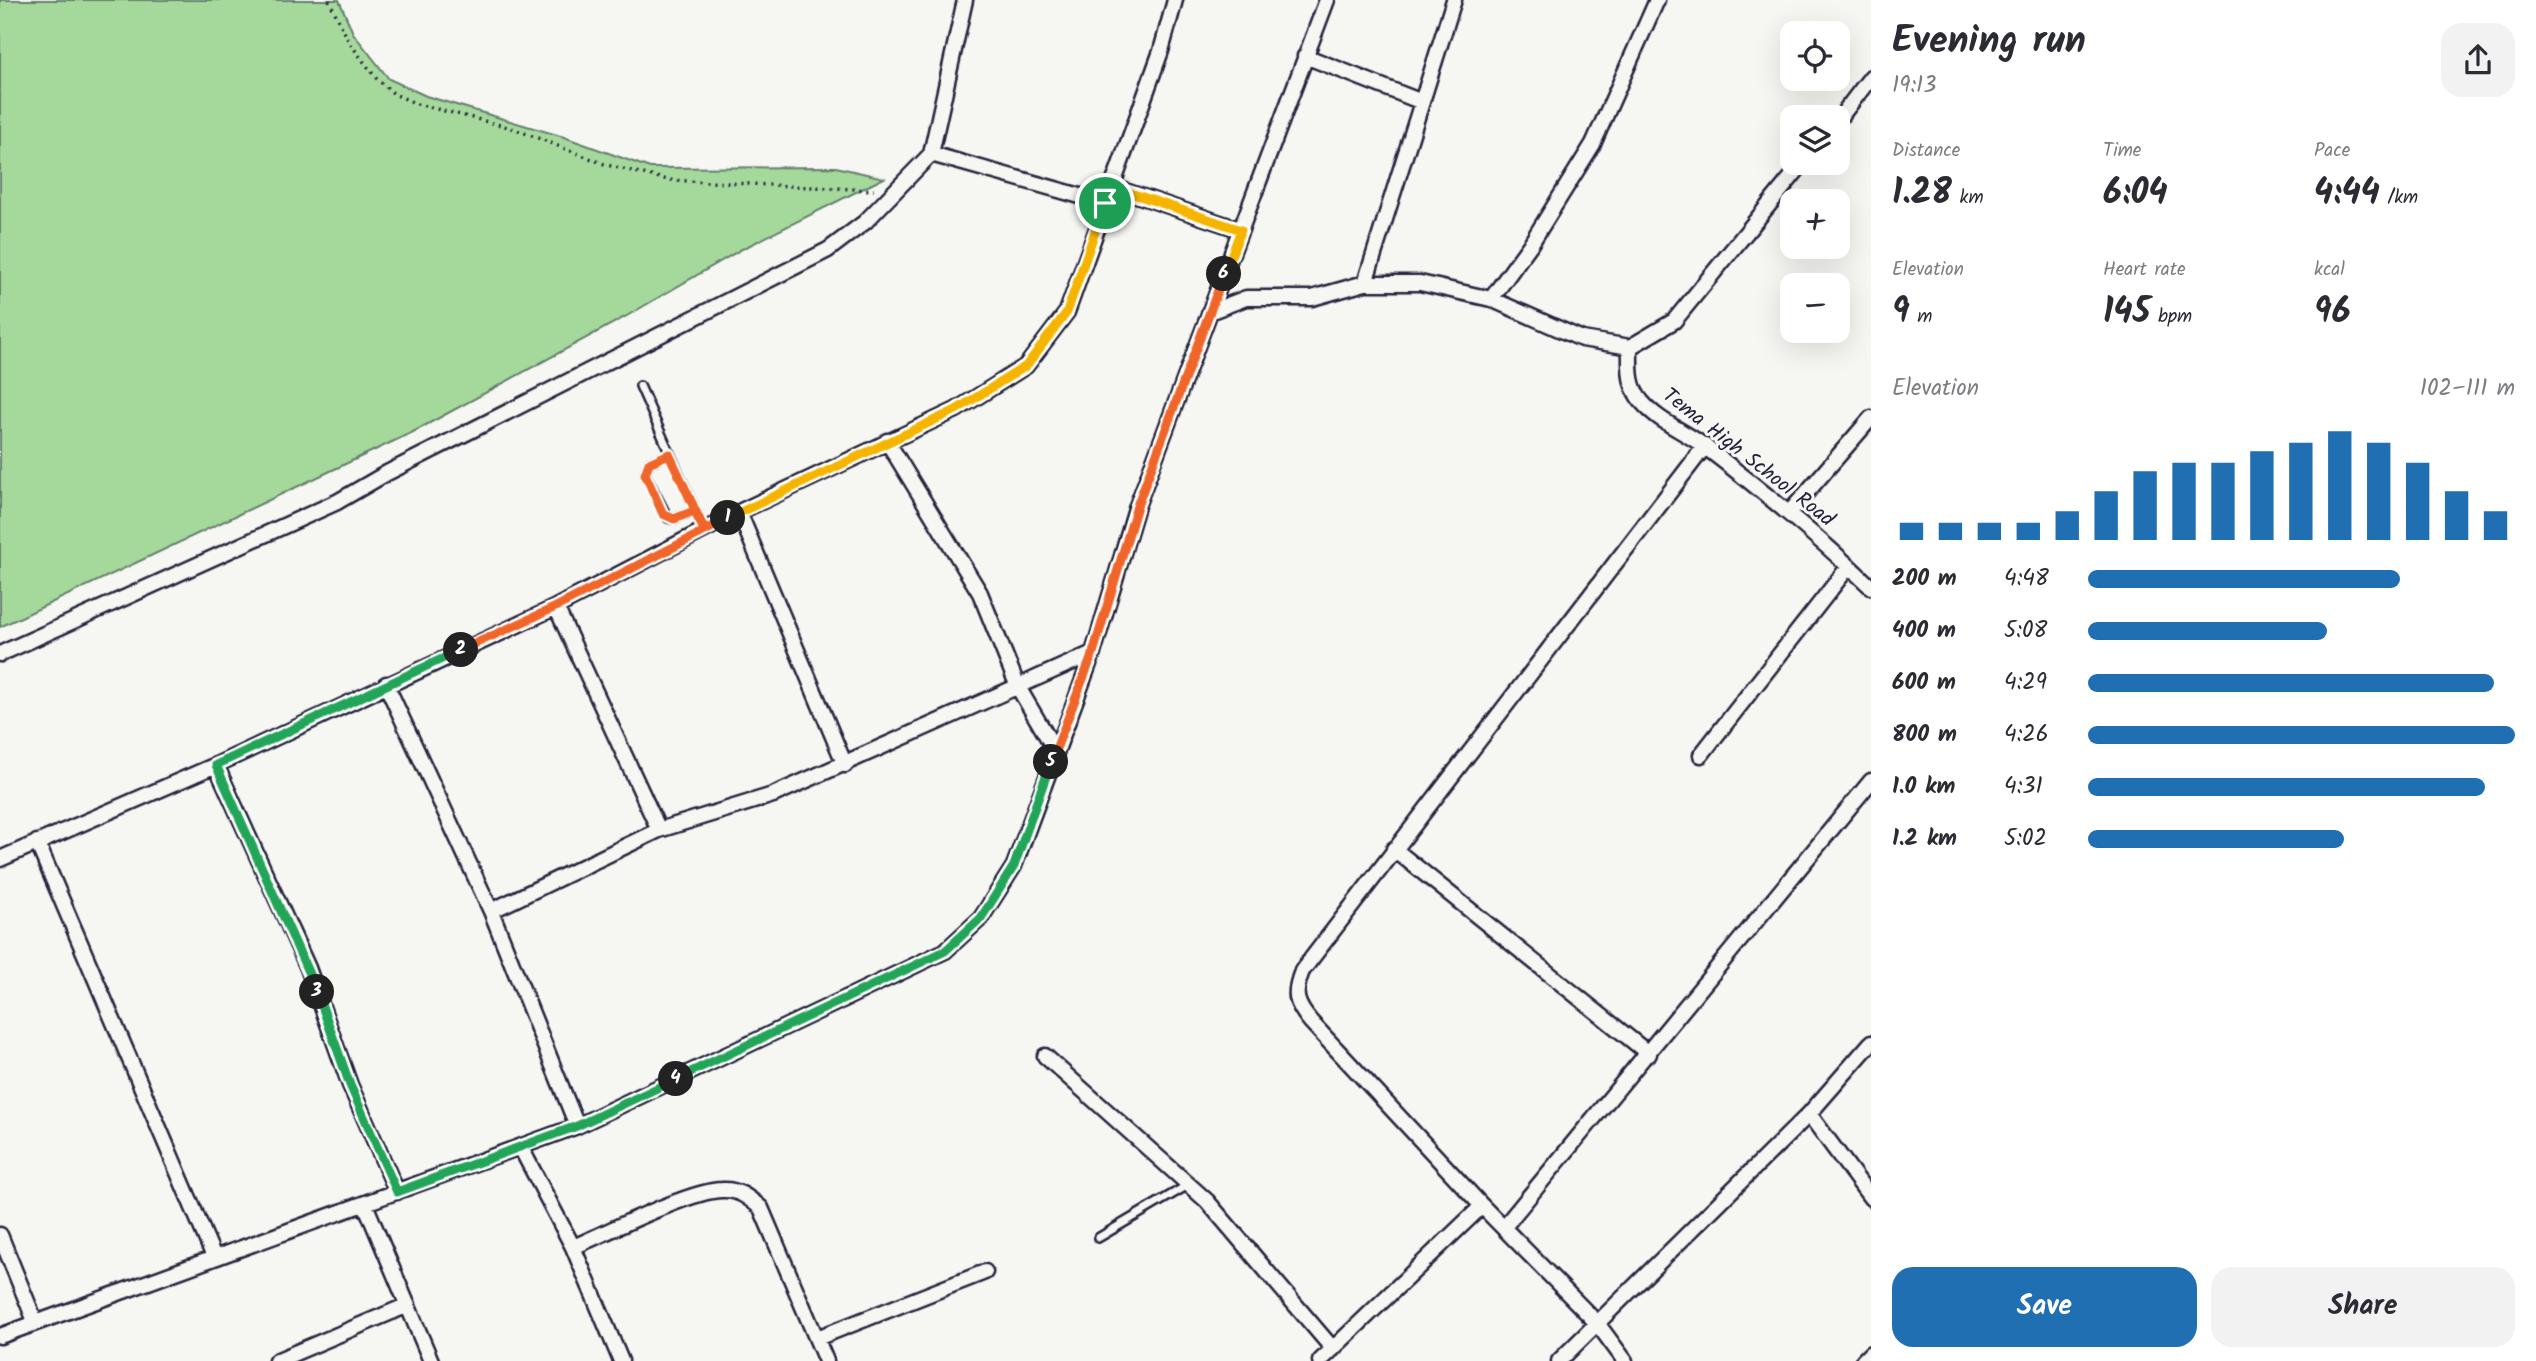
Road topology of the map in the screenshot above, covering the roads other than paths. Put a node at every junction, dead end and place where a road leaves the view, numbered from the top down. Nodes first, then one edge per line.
1 (965, 0) edge
2 (1175, 0) edge
3 (1327, 0) edge
4 (1454, 0) edge
5 (1657, 0) edge
6 (1305, 56) junction
7 (1871, 77) edge
8 (1422, 102) junction
9 (1850, 105) edge
10 (931, 154) junction
11 (1793, 175) edge
12 (1110, 186) junction
13 (1105, 203) junction
14 (1241, 230) junction
15 (1365, 284) junction
16 (1490, 299) junction
17 (1212, 311) junction
18 (1630, 347) junction
19 (640, 386) dead end
20 (1871, 418) edge
21 (887, 441) junction
22 (1705, 446) junction
23 (669, 454) junction
24 (694, 511) junction
25 (739, 512) junction
26 (1789, 513) junction
27 (705, 531) junction
28 (1849, 566) junction
29 (1871, 587) edge
30 (556, 607) junction
31 (1093, 653) junction
32 (0, 654) edge
33 (386, 684) junction
34 (1018, 687) junction
35 (1055, 750) junction
36 (1701, 755) dead end
37 (216, 765) junction
38 (845, 765) junction
39 (1871, 781) edge
40 (659, 830) junction
41 (37, 842) junction
42 (1394, 849) junction
43 (0, 859) edge
44 (491, 911) junction
45 (1871, 1043) edge
46 (1649, 1054) junction
47 (1045, 1056) dead end
48 (1809, 1114) junction
49 (577, 1126) junction
50 (521, 1147) junction
51 (1189, 1185) junction
52 (397, 1192) junction
53 (1871, 1198) edge
54 (365, 1204) junction
55 (1482, 1206) junction
56 (1504, 1227) junction
57 (0, 1235) edge
58 (1098, 1238) dead end
59 (573, 1247) junction
60 (214, 1257) junction
61 (985, 1272) dead end
62 (408, 1305) junction
63 (35, 1321) junction
64 (1597, 1323) junction
65 (0, 1336) edge
66 (817, 1338) junction
67 (1333, 1349) junction
68 (1871, 1353) edge
69 (276, 1361) edge
70 (431, 1361) edge
71 (621, 1361) edge
72 (826, 1361) edge
73 (1320, 1361) edge
74 (1559, 1361) edge
75 (1625, 1361) edge
76 (1863, 1361) edge

1 - 10 street
2 - 12 street
3 - 6 street
4 - 8 street
5 - 16 street
6 - 8 street
6 - 14 street
7 - 9 street
8 - 15 street
10 - 13 street
10 - 32 street
11 - 18 street
12 - 13 street
12 - 14 street
13 - 21 street
14 - 17 street
15 - 16 street
15 - 17 street
16 - 18 street
17 - 31 street
18 - 22 street, Tema High School Road
19 - 23 lane
20 - 26 street
21 - 25 street
21 - 34 street
22 - 26 street, Tema High School Road
22 - 42 street
23 - 24 lane
23 - 24 lane
24 - 27 lane
25 - 27 street
25 - 38 street
26 - 28 street, Tema High School Road
27 - 30 street
28 - 29 street, Tema High School Road
28 - 36 street
30 - 33 street
30 - 40 street
31 - 34 street
31 - 35 street
33 - 37 street
33 - 44 street
34 - 35 street
34 - 38 street
35 - 49 street
37 - 41 street
37 - 52 street
38 - 40 street
39 - 46 street
40 - 44 street
41 - 43 street
41 - 60 street
42 - 46 street
42 - 55 street
44 - 49 street
45 - 48 street
46 - 56 street
47 - 51 street
48 - 53 street
48 - 64 street
49 - 50 street
50 - 52 street
50 - 59 street
51 - 58 lane
51 - 67 street
52 - 54 street
54 - 60 street
54 - 62 street
55 - 56 street
55 - 67 street
56 - 64 street
57 - 63 street
59 - 66 street
59 - 71 street
60 - 63 street
61 - 66 street
62 - 69 street
62 - 70 street
63 - 65 street
64 - 74 street
64 - 75 street
66 - 72 street
67 - 73 street
68 - 76 street

